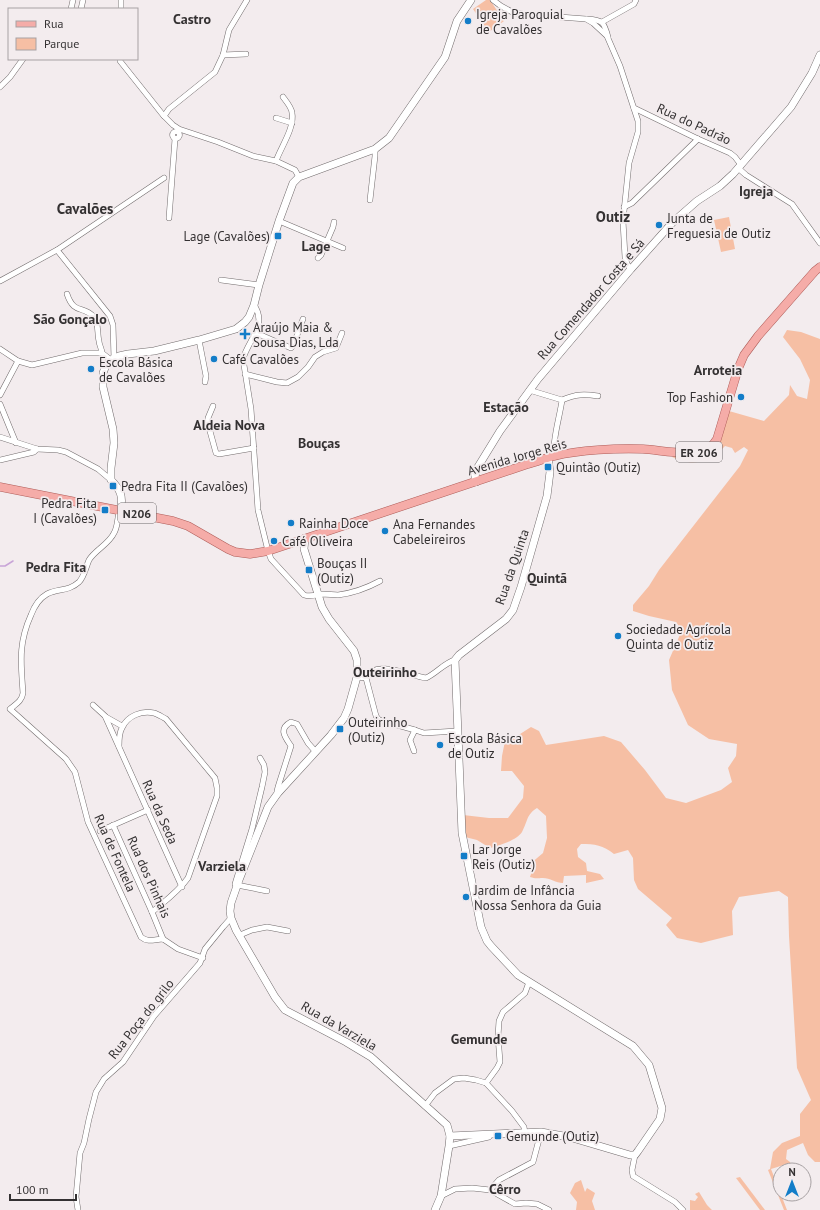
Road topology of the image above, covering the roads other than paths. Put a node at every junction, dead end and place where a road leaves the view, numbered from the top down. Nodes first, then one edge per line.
1 (247, 0) edge
2 (471, 0) edge
3 (493, 0) edge
4 (636, 0) edge
5 (586, 19) junction
6 (602, 22) junction
7 (609, 42) junction
8 (246, 54) dead end
9 (223, 55) junction
10 (820, 55) edge
11 (22, 60) edge
12 (120, 60) edge
13 (0, 87) edge
14 (283, 97) dead end
15 (634, 108) junction
16 (164, 116) junction
17 (276, 118) dead end
18 (292, 123) junction
19 (178, 131) junction
20 (698, 139) junction
21 (375, 149) junction
22 (276, 160) junction
23 (739, 167) junction
24 (299, 177) junction
25 (164, 178) dead end
26 (370, 200) dead end
27 (624, 207) junction
28 (169, 218) dead end
29 (279, 221) junction
30 (334, 222) dead end
31 (327, 241) junction
32 (820, 243) edge
33 (343, 248) dead end
34 (57, 250) junction
35 (318, 258) dead end
36 (820, 267) edge
37 (631, 269) junction
38 (221, 280) dead end
39 (0, 281) edge
40 (259, 285) junction
41 (68, 294) dead end
42 (254, 305) junction
43 (303, 319) dead end
44 (256, 333) junction
45 (342, 333) dead end
46 (198, 340) junction
47 (0, 350) edge
48 (102, 353) junction
49 (113, 359) junction
50 (18, 361) junction
51 (245, 374) junction
52 (205, 382) dead end
53 (529, 390) junction
54 (0, 395) edge
55 (598, 396) dead end
56 (562, 400) junction
57 (0, 404) edge
58 (213, 406) dead end
59 (0, 437) edge
60 (16, 443) junction
61 (254, 448) junction
62 (37, 449) junction
63 (551, 457) junction
64 (0, 460) edge
65 (111, 480) junction
66 (476, 482) junction
67 (0, 487) edge
68 (120, 510) junction
69 (305, 538) junction
70 (296, 541) junction
71 (304, 549) junction
72 (268, 550) junction
73 (380, 581) dead end
74 (320, 596) junction
75 (455, 660) junction
76 (357, 677) junction
77 (366, 678) junction
78 (93, 705) dead end
79 (105, 716) junction
80 (122, 726) junction
81 (414, 730) junction
82 (457, 731) junction
83 (119, 746) junction
84 (315, 751) junction
85 (414, 751) dead end
86 (260, 758) dead end
87 (278, 794) junction
88 (148, 810) junction
89 (113, 825) junction
90 (100, 830) dead end
91 (237, 885) junction
92 (182, 887) junction
93 (267, 891) dead end
94 (152, 912) junction
95 (231, 918) junction
96 (288, 931) dead end
97 (240, 935) junction
98 (163, 939) junction
99 (203, 958) junction
100 (529, 982) junction
101 (486, 1083) junction
102 (425, 1106) junction
103 (541, 1132) junction
104 (495, 1133) junction
105 (525, 1133) junction
106 (450, 1136) junction
107 (449, 1146) junction
108 (635, 1155) junction
109 (490, 1190) junction
110 (441, 1196) junction
111 (78, 1210) edge
112 (434, 1210) edge
113 (549, 1210) edge
114 (683, 1210) edge

1 - 9 street
2 - 21 street
3 - 5 street
4 - 6 street
5 - 6 street
5 - 7 street
6 - 7 street
7 - 15 street
8 - 9 street
9 - 16 street
10 - 23 street, Rua Comendador Costa e Sá
11 - 13 street
12 - 16 street
14 - 18 street
15 - 20 street, Rua do Padrão
15 - 27 street
16 - 19 street
17 - 18 street
18 - 22 street
19 - 22 street
19 - 28 street
20 - 23 street, Rua do Padrão
20 - 27 street
21 - 24 street
21 - 26 street
22 - 24 street
23 - 32 street, Rua do Padrão
23 - 37 street, Rua Comendador Costa e Sá
24 - 29 street
25 - 34 street
27 - 37 street
29 - 31 street
29 - 40 street
30 - 31 street
31 - 33 street
31 - 35 street
34 - 39 street
34 - 49 street
36 - 63 main road, Avenida Jorge Reis / ER 206
37 - 53 street, Rua Comendador Costa e Sá
38 - 40 street
40 - 42 street
41 - 48 street
42 - 44 street
42 - 46 street
43 - 44 street
44 - 51 street
45 - 51 street
46 - 49 street
46 - 52 street
47 - 50 street
48 - 49 street
48 - 50 street
49 - 65 street
50 - 54 street
51 - 61 street
53 - 56 street
53 - 66 street, Rua Comendador Costa e Sá
55 - 56 street
56 - 63 street
57 - 60 street
58 - 61 street
59 - 60 street
60 - 62 street
61 - 72 street
62 - 64 street
62 - 65 street
63 - 66 main road, Avenida Jorge Reis / ER 206
63 - 75 street, Rua da Quinta
65 - 68 street
66 - 69 main road, Avenida Jorge Reis / ER 206
67 - 68 main road, N206
68 - 72 main road, N206
68 - 98 street, Rua de Fontela
69 - 70 main road, Avenida Jorge Reis / ER 206
69 - 71 street
70 - 71 street
70 - 72 main road, Avenida Jorge Reis / ER 206
71 - 74 street
72 - 74 street
73 - 74 street
74 - 76 street
75 - 77 street
75 - 82 street
76 - 77 street
76 - 84 street
77 - 81 street
78 - 79 street, Rua da Seda
79 - 80 street, Rua da Seda
79 - 83 street, Rua da Seda
80 - 83 street
80 - 92 street
81 - 82 street
81 - 85 street
82 - 100 street
83 - 88 street, Rua da Seda
84 - 87 street
84 - 87 street
86 - 91 street
87 - 91 street
88 - 89 street
88 - 92 street, Rua da Seda
89 - 90 street
89 - 94 street, Rua dos Pinhais
91 - 93 street
91 - 95 street
92 - 94 street
94 - 98 street, Rua dos Pinhais
95 - 97 street, Rua da Varziela
95 - 99 street
96 - 97 street
97 - 102 street, Rua da Varziela
98 - 99 street
99 - 111 street, Rua Poça do grilo
100 - 101 street
100 - 108 street
101 - 102 street
101 - 105 street
102 - 106 street, Rua da Varziela
103 - 105 street
103 - 108 street
103 - 109 street
104 - 105 street
104 - 106 street
104 - 107 street
106 - 107 street
107 - 110 street
108 - 114 street
109 - 110 street
109 - 113 street
110 - 112 street

